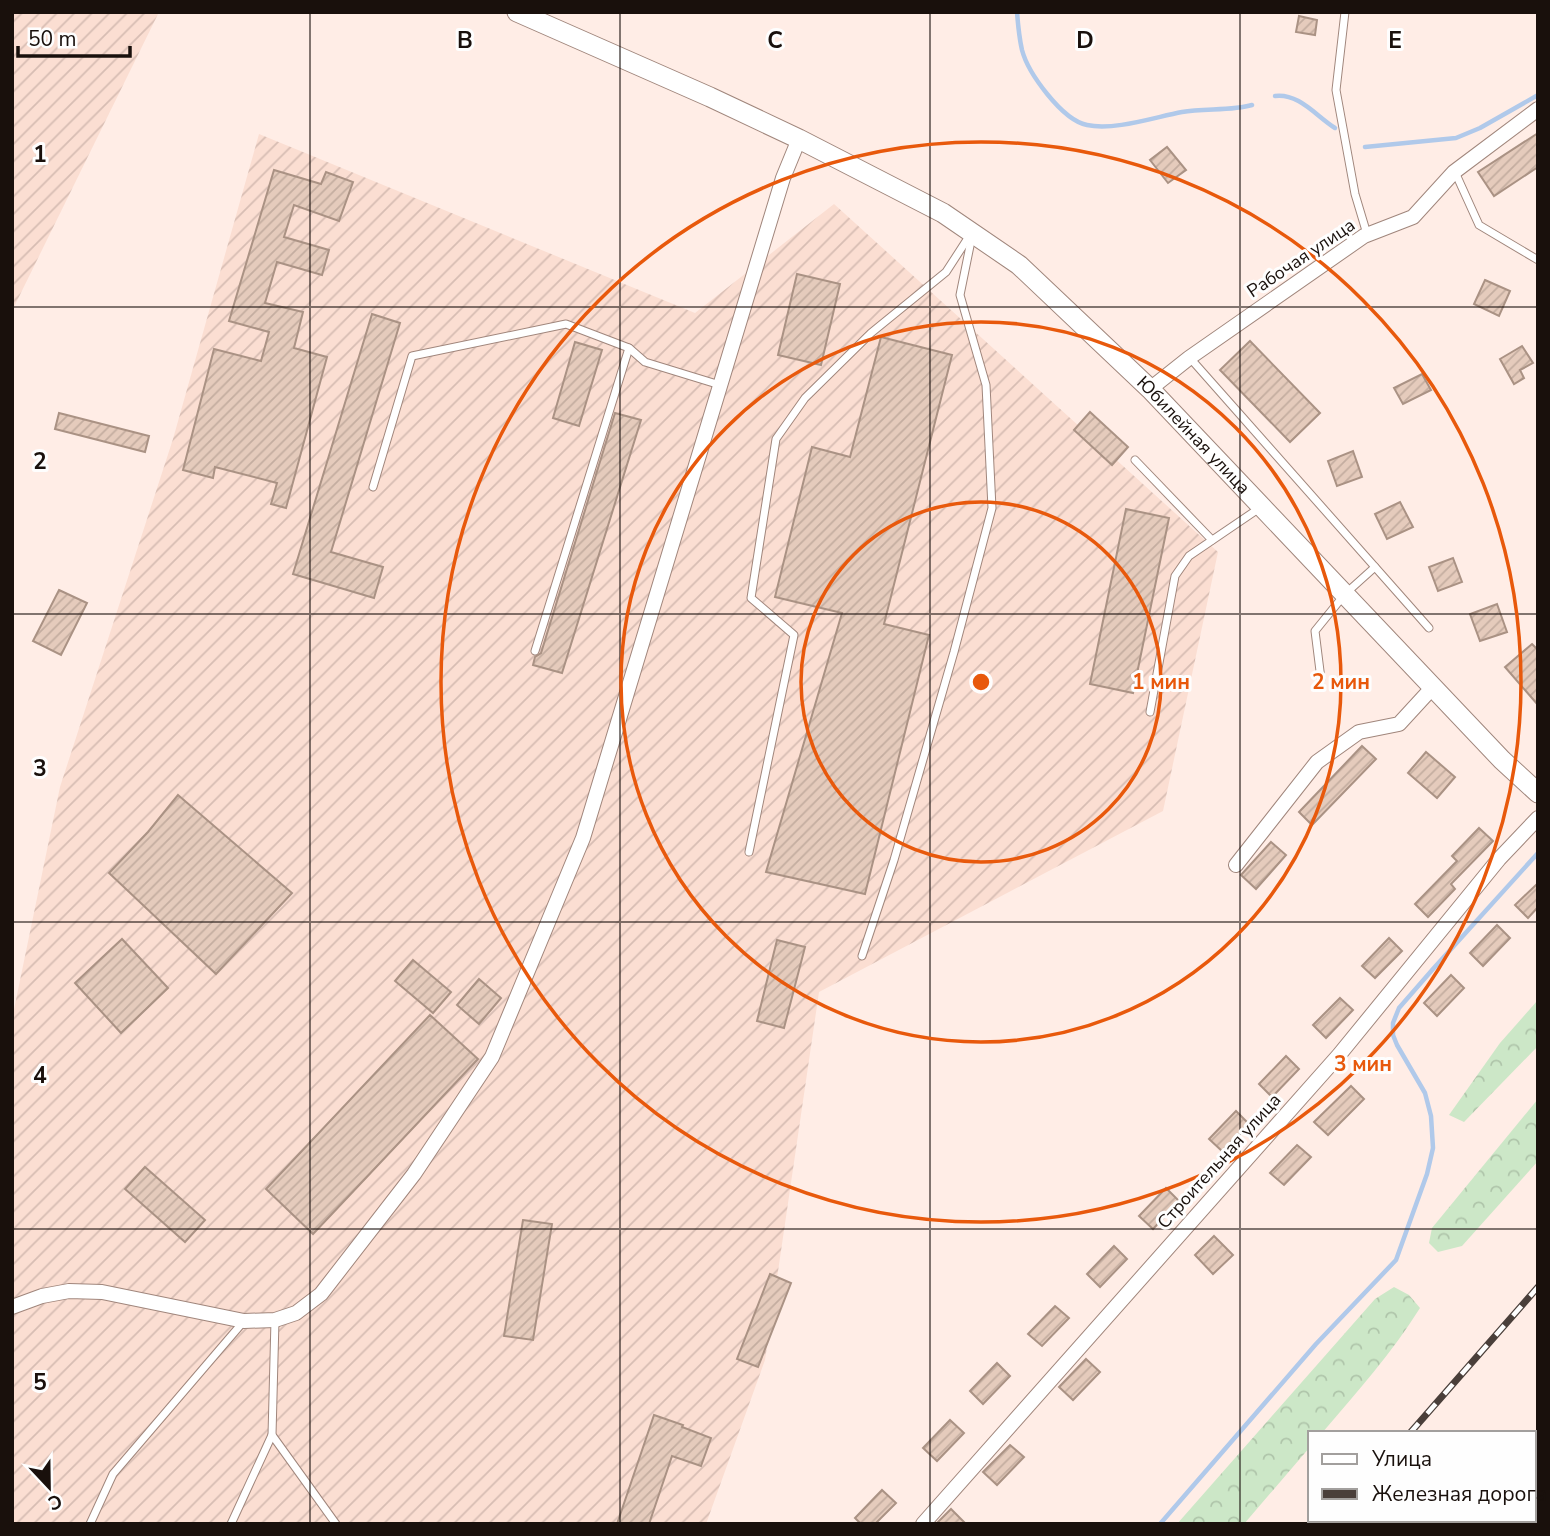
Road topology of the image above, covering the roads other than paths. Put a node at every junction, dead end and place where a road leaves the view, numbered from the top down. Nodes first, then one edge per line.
1 (517, 12) edge
2 (1345, 12) edge
3 (1538, 108) edge
4 (799, 139) junction
5 (1454, 172) junction
6 (973, 232) junction
7 (1367, 235) junction
8 (1538, 260) edge
9 (629, 348) junction
10 (1189, 358) junction
11 (721, 385) junction
12 (1150, 389) junction
13 (1135, 460) dead end
14 (373, 487) dead end
15 (1261, 506) junction
16 (1212, 540) junction
17 (1376, 567) junction
18 (1345, 594) junction
19 (1429, 628) dead end
20 (535, 651) dead end
21 (1321, 679) dead end
22 (1433, 687) junction
23 (1150, 712) dead end
24 (1538, 793) edge
25 (1538, 818) edge
26 (749, 852) dead end
27 (1236, 865) dead end
28 (862, 956) dead end
29 (12, 1307) edge
30 (275, 1320) junction
31 (244, 1321) junction
32 (272, 1435) junction
33 (90, 1524) edge
34 (232, 1524) edge
35 (336, 1524) edge
36 (923, 1524) edge

1 - 4 main road, Юбилейная улица
2 - 7 lane
3 - 5 street, Рабочая улица
4 - 6 main road, Юбилейная улица
4 - 11 street
5 - 7 street, Рабочая улица
5 - 8 lane
6 - 12 main road, Юбилейная улица
6 - 26 lane
6 - 28 lane
7 - 10 street, Рабочая улица
9 - 11 lane
9 - 14 lane
9 - 20 lane
10 - 12 street, Рабочая улица
10 - 17 lane
11 - 30 street
12 - 15 main road, Юбилейная улица
13 - 16 lane
15 - 16 lane
15 - 18 main road, Юбилейная улица
16 - 23 lane
17 - 18 lane
17 - 19 lane
18 - 21 lane
18 - 22 main road, Юбилейная улица
22 - 24 main road, Юбилейная улица
22 - 27 street
25 - 36 street, Строительная улица
29 - 31 street
30 - 31 street
30 - 32 lane
31 - 33 lane
32 - 34 lane
32 - 35 lane

